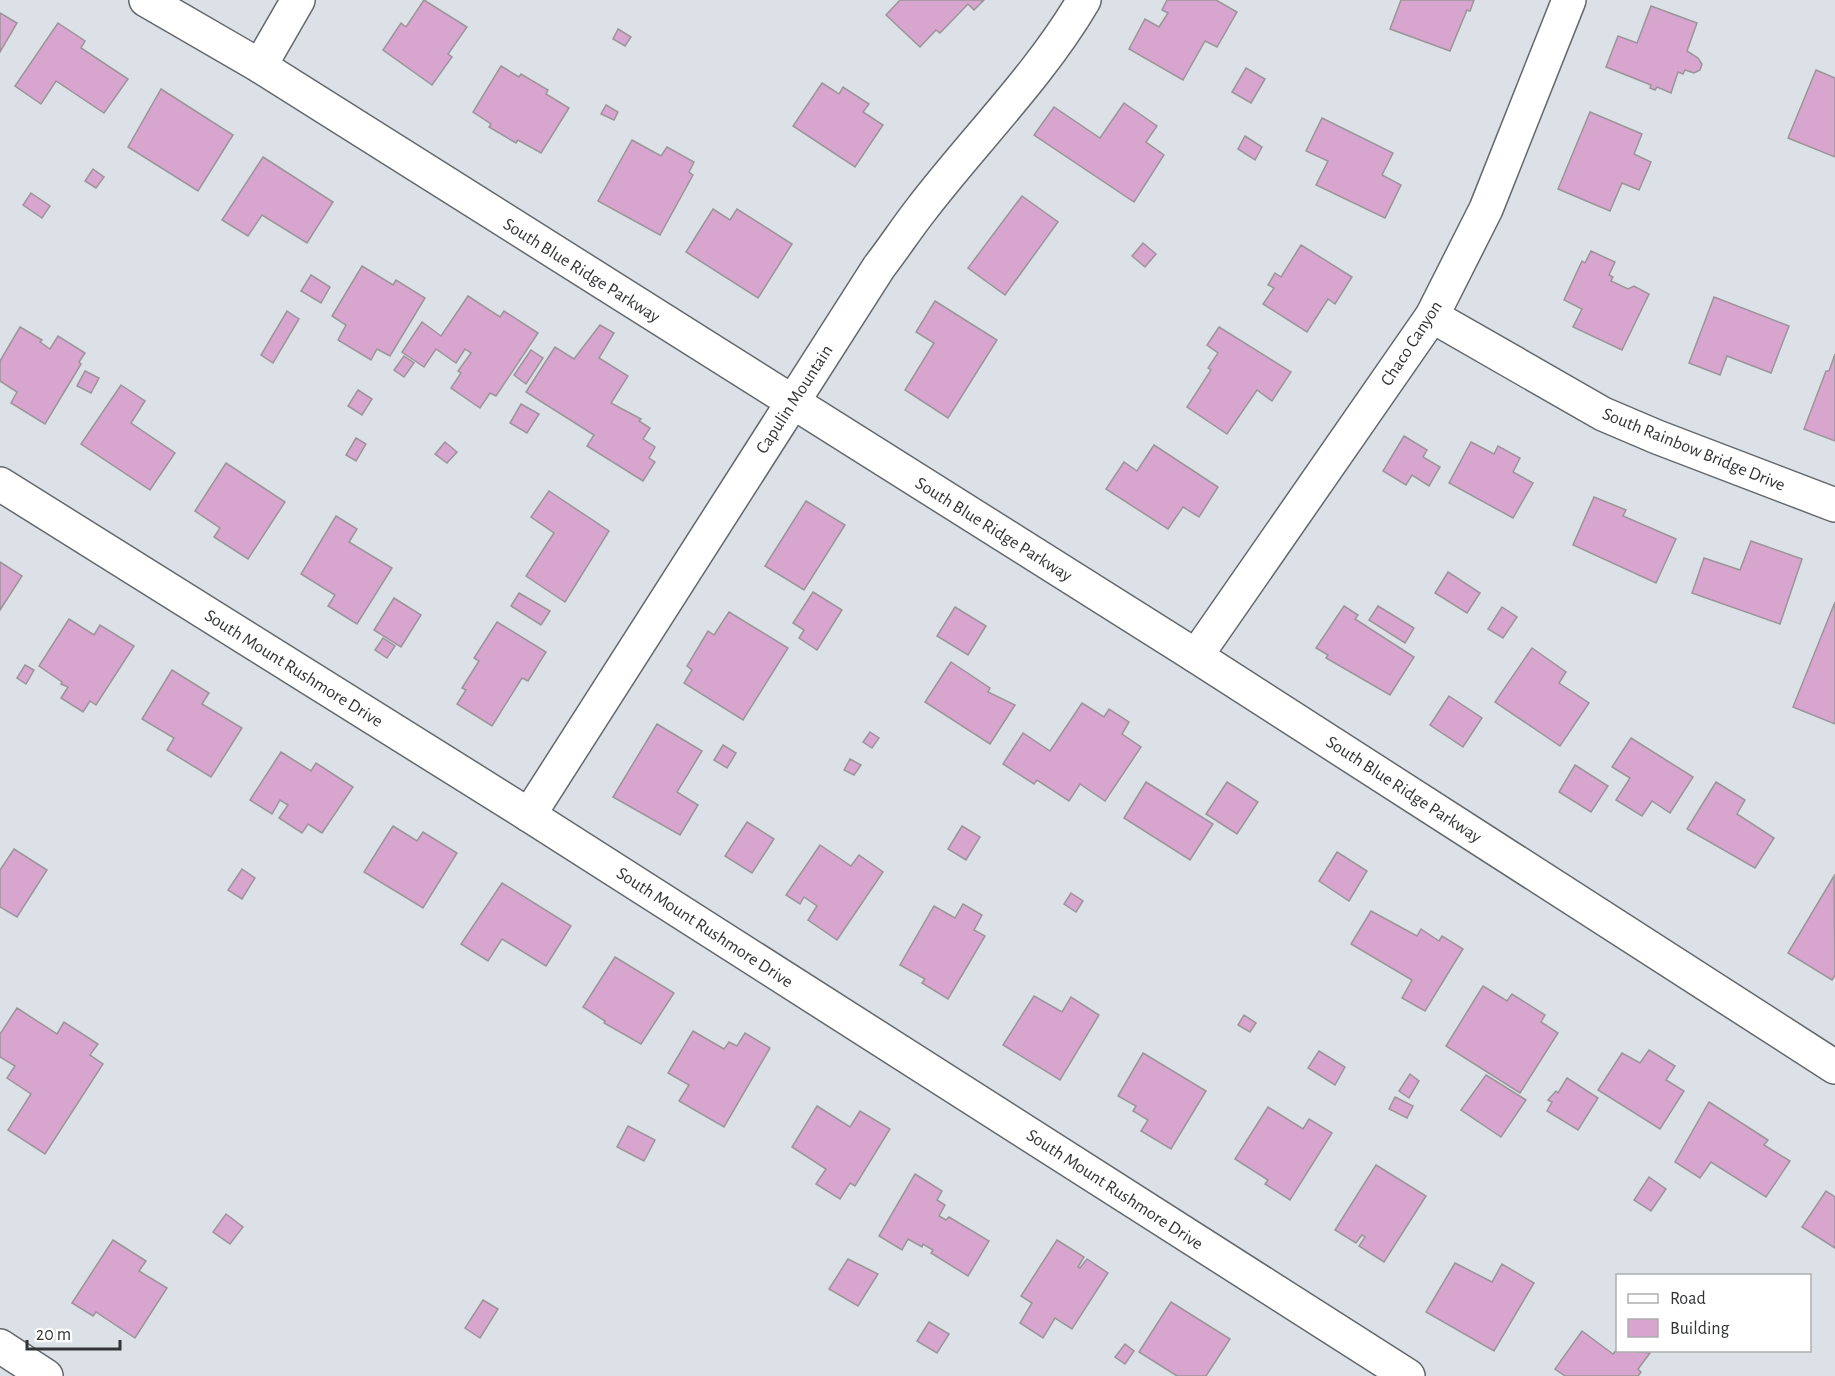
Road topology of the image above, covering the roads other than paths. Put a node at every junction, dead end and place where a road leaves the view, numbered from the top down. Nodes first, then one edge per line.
1 (146, 0) edge
2 (297, 0) edge
3 (1084, 0) edge
4 (1569, 0) edge
5 (260, 66) junction
6 (1432, 316) junction
7 (792, 402) junction
8 (0, 484) edge
9 (1835, 504) edge
10 (1196, 656) junction
11 (528, 815) junction
12 (1835, 1067) edge
13 (0, 1347) edge
14 (46, 1376) edge
15 (1407, 1376) edge

1 - 5 street, South Blue Ridge Parkway
2 - 5 street
3 - 7 street, Capulin Mountain
4 - 6 street, Chaco Canyon
5 - 7 street, South Blue Ridge Parkway
6 - 9 street, South Rainbow Bridge Drive
6 - 10 street, Chaco Canyon
7 - 10 street, South Blue Ridge Parkway
7 - 11 street, Capulin Mountain
8 - 11 street, South Mount Rushmore Drive
10 - 12 street, South Blue Ridge Parkway
11 - 15 street, South Mount Rushmore Drive
13 - 14 street

